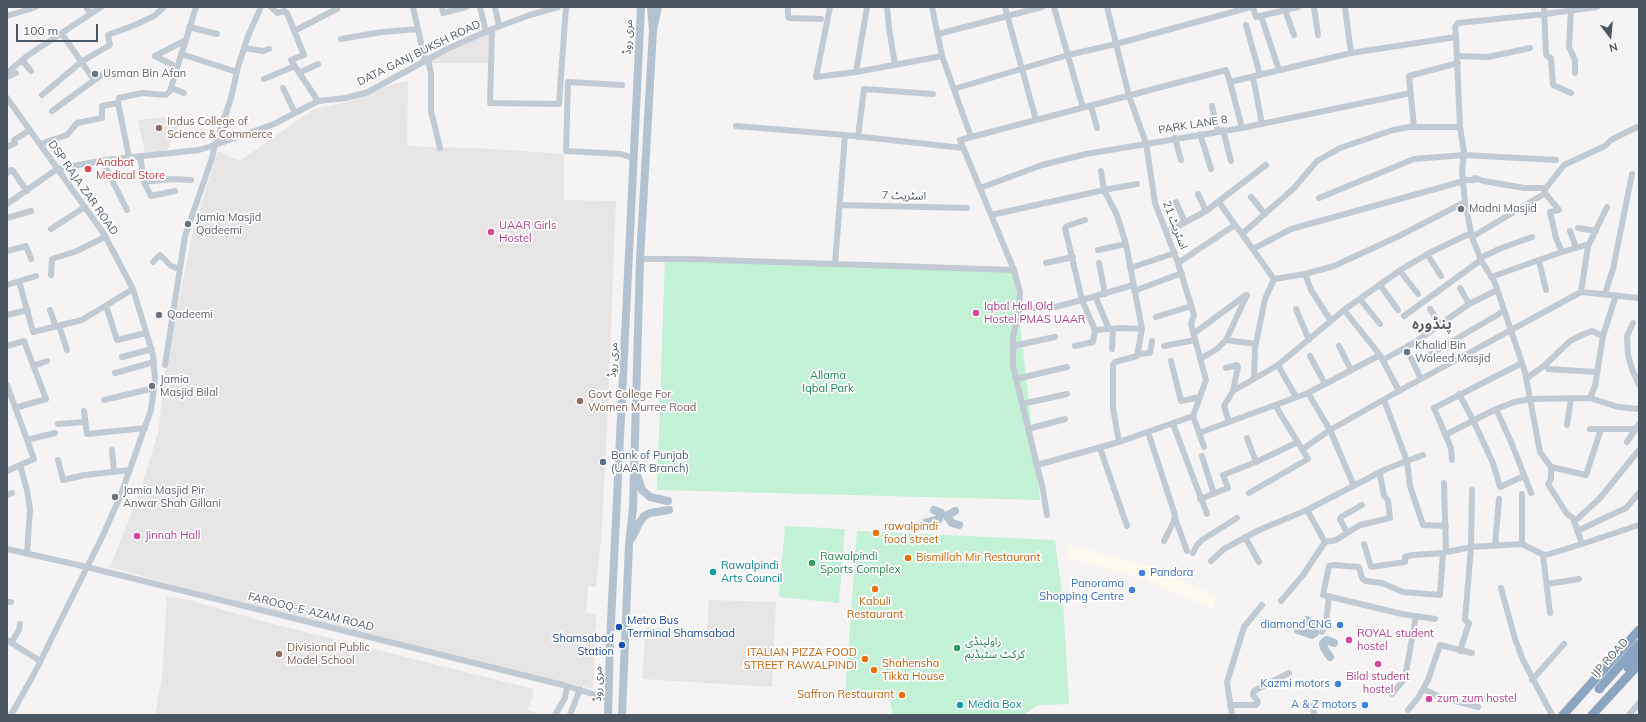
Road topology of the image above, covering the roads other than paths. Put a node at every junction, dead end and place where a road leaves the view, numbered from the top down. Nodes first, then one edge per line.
1 (36, 7) edge
2 (86, 7) edge
3 (101, 7) edge
4 (164, 7) edge
5 (196, 7) edge
6 (261, 7) edge
7 (270, 7) edge
8 (413, 7) edge
9 (442, 7) edge
10 (466, 7) edge
11 (480, 7) edge
12 (495, 7) edge
13 (558, 7) edge
14 (566, 7) edge
15 (635, 7) edge
16 (641, 7) edge
17 (651, 7) edge
18 (658, 7) edge
19 (788, 7) edge
20 (830, 7) edge
21 (867, 7) edge
22 (887, 7) edge
23 (932, 7) edge
24 (1004, 7) edge
25 (1042, 7) edge
26 (1054, 7) edge
27 (1106, 7) edge
28 (1251, 7) edge
29 (1298, 7) edge
30 (1314, 7) edge
31 (1345, 7) edge
32 (1544, 7) edge
33 (1597, 7) edge
34 (337, 8) dead end
35 (19, 10) edge
36 (1285, 10) junction
37 (1571, 10) junction
38 (91, 14) junction
39 (1544, 14) junction
40 (7, 16) edge
41 (1007, 16) junction
42 (1261, 16) junction
43 (821, 19) dead end
44 (1246, 25) dead end
45 (499, 26) junction
46 (189, 27) junction
47 (418, 29) junction
48 (294, 30) junction
49 (489, 30) junction
50 (653, 30) junction
51 (640, 33) junction
52 (62, 34) junction
53 (217, 34) dead end
54 (938, 34) junction
55 (1294, 35) dead end
56 (1318, 35) dead end
57 (1456, 37) junction
58 (340, 39) dead end
59 (184, 42) junction
60 (1116, 44) junction
61 (244, 48) junction
62 (1530, 48) dead end
63 (269, 49) dead end
64 (1351, 53) junction
65 (181, 54) junction
66 (1068, 55) junction
67 (942, 56) junction
68 (22, 60) junction
69 (426, 60) junction
70 (1458, 60) junction
71 (81, 62) junction
72 (318, 64) dead end
73 (895, 64) junction
74 (295, 66) junction
75 (177, 67) junction
76 (1022, 70) junction
77 (1279, 70) junction
78 (31, 71) dead end
79 (107, 71) dead end
80 (236, 72) junction
81 (856, 72) junction
82 (7, 73) edge
83 (16, 73) dead end
84 (299, 73) junction
85 (1575, 73) dead end
86 (1260, 75) junction
87 (7, 77) edge
88 (1253, 77) junction
89 (264, 79) dead end
90 (94, 80) junction
91 (1230, 82) junction
92 (622, 85) dead end
93 (170, 88) junction
94 (283, 88) dead end
95 (954, 89) junction
96 (184, 93) dead end
97 (1411, 93) junction
98 (1571, 93) dead end
99 (933, 94) dead end
100 (42, 95) dead end
101 (1129, 96) junction
102 (7, 98) edge
103 (318, 101) junction
104 (118, 103) junction
105 (1091, 106) junction
106 (1212, 106) dead end
107 (1083, 108) junction
108 (52, 111) dead end
109 (295, 113) junction
110 (1036, 120) junction
111 (1262, 124) junction
112 (736, 126) dead end
113 (1414, 127) junction
114 (1460, 127) junction
115 (1097, 128) dead end
116 (1242, 128) junction
117 (1639, 128) edge
118 (30, 130) junction
119 (1221, 131) junction
120 (1200, 134) junction
121 (846, 135) junction
122 (858, 136) junction
123 (971, 137) junction
124 (1175, 138) junction
125 (1146, 143) junction
126 (40, 144) junction
127 (215, 145) junction
128 (7, 147) edge
129 (440, 148) dead end
130 (963, 148) junction
131 (1464, 155) junction
132 (140, 156) junction
133 (129, 157) junction
134 (633, 158) junction
135 (102, 160) junction
136 (1181, 160) dead end
137 (1556, 160) dead end
138 (1231, 161) dead end
139 (1266, 165) dead end
140 (57, 169) junction
141 (1211, 169) dead end
142 (1101, 171) dead end
143 (7, 173) edge
144 (1632, 174) dead end
145 (191, 180) dead end
146 (1463, 180) junction
147 (144, 182) junction
148 (1137, 184) dead end
149 (980, 188) junction
150 (1104, 190) junction
151 (1545, 190) junction
152 (27, 191) junction
153 (175, 191) dead end
154 (1198, 194) dead end
155 (1251, 197) dead end
156 (1319, 198) dead end
157 (1176, 202) dead end
158 (1219, 202) junction
159 (1465, 202) junction
160 (7, 204) edge
161 (840, 205) junction
162 (84, 207) junction
163 (1607, 207) dead end
164 (967, 208) dead end
165 (126, 210) dead end
166 (30, 211) dead end
167 (1206, 211) junction
168 (1265, 214) junction
169 (991, 215) junction
170 (7, 218) edge
171 (1084, 220) dead end
172 (1185, 223) junction
173 (1235, 225) junction
174 (1578, 228) dead end
175 (51, 229) dead end
176 (1570, 231) dead end
177 (1596, 231) junction
178 (1166, 232) junction
179 (1242, 234) junction
180 (1471, 235) junction
181 (106, 237) junction
182 (1532, 237) dead end
183 (1126, 244) junction
184 (1589, 244) junction
185 (1576, 248) junction
186 (1253, 249) junction
187 (1098, 250) dead end
188 (7, 251) edge
189 (1562, 252) junction
190 (1175, 253) junction
191 (1428, 254) junction
192 (1073, 257) junction
193 (31, 259) dead end
194 (640, 259) junction
195 (1480, 259) junction
196 (1539, 260) junction
197 (153, 262) dead end
198 (1099, 263) dead end
199 (1178, 263) junction
200 (835, 264) junction
201 (1046, 264) dead end
202 (1130, 268) junction
203 (180, 269) junction
204 (1014, 270) junction
205 (1400, 271) junction
206 (1182, 274) junction
207 (1305, 274) junction
208 (51, 275) dead end
209 (36, 276) dead end
210 (1441, 276) dead end
211 (1492, 278) junction
212 (1274, 279) junction
213 (19, 281) junction
214 (7, 284) edge
215 (1380, 285) junction
216 (1134, 288) junction
217 (1460, 288) dead end
218 (134, 289) junction
219 (1497, 290) junction
220 (1546, 290) dead end
221 (1581, 292) junction
222 (1105, 294) junction
223 (1418, 294) dead end
224 (1605, 294) junction
225 (1616, 295) junction
226 (1095, 296) junction
227 (1639, 298) edge
228 (1360, 299) junction
229 (1082, 300) junction
230 (1469, 304) junction
231 (106, 306) junction
232 (1191, 306) junction
233 (1019, 309) junction
234 (1296, 309) dead end
235 (1430, 309) dead end
236 (28, 310) junction
237 (50, 310) dead end
238 (1344, 310) junction
239 (1398, 310) dead end
240 (1504, 311) junction
241 (7, 315) edge
242 (1404, 316) dead end
243 (1156, 317) dead end
244 (1331, 321) junction
245 (1633, 323) dead end
246 (1380, 324) dead end
247 (57, 326) junction
248 (1441, 326) junction
249 (1111, 329) junction
250 (1142, 329) junction
251 (1095, 330) junction
252 (1511, 331) junction
253 (146, 332) junction
254 (1603, 336) junction
255 (1055, 337) dead end
256 (1194, 337) junction
257 (1226, 340) junction
258 (1309, 340) junction
259 (1152, 341) dead end
260 (1256, 344) junction
261 (7, 346) edge
262 (1013, 346) junction
263 (1075, 346) dead end
264 (1164, 346) dead end
265 (1339, 346) dead end
266 (152, 349) junction
267 (1112, 349) dead end
268 (67, 350) dead end
269 (1138, 354) junction
270 (1429, 355) dead end
271 (1310, 356) dead end
272 (122, 357) dead end
273 (1381, 357) junction
274 (1411, 358) dead end
275 (1200, 359) junction
276 (47, 361) dead end
277 (1171, 361) dead end
278 (154, 362) junction
279 (1522, 363) junction
280 (1545, 364) junction
281 (165, 365) dead end
282 (1278, 365) junction
283 (33, 366) junction
284 (1067, 368) dead end
285 (1226, 368) dead end
286 (1351, 370) junction
287 (1596, 372) junction
288 (115, 373) dead end
289 (1254, 378) junction
290 (1527, 378) junction
291 (1016, 379) junction
292 (1421, 379) junction
293 (1325, 384) junction
294 (1639, 384) edge
295 (7, 385) edge
296 (154, 388) junction
297 (1233, 391) junction
298 (1399, 391) junction
299 (1308, 393) junction
300 (1067, 394) dead end
301 (1459, 394) junction
302 (1200, 396) junction
303 (1296, 397) junction
304 (1572, 398) junction
305 (1590, 398) junction
306 (1531, 399) junction
307 (104, 400) dead end
308 (1384, 400) junction
309 (1022, 404) junction
310 (1275, 405) junction
311 (15, 408) junction
312 (1496, 409) junction
313 (1639, 409) edge
314 (84, 411) dead end
315 (1193, 416) junction
316 (1066, 419) dead end
317 (1473, 420) junction
318 (85, 422) junction
319 (1230, 422) junction
320 (58, 424) dead end
321 (1173, 424) junction
322 (1567, 425) dead end
323 (1638, 427) edge
324 (145, 428) junction
325 (1028, 429) junction
326 (1590, 429) dead end
327 (1601, 429) junction
328 (1330, 430) junction
329 (1148, 432) junction
330 (54, 433) dead end
331 (1199, 433) junction
332 (1445, 435) junction
333 (1247, 438) dead end
334 (27, 440) junction
335 (1119, 442) junction
336 (1298, 442) junction
337 (1627, 442) dead end
338 (1204, 447) dead end
339 (1100, 448) junction
340 (1302, 449) junction
341 (112, 450) dead end
342 (1639, 450) edge
343 (1422, 455) dead end
344 (1202, 456) dead end
345 (58, 460) dead end
346 (1452, 460) dead end
347 (1407, 461) junction
348 (1256, 462) junction
349 (20, 465) junction
350 (1037, 465) junction
351 (634, 466) junction
352 (1551, 467) junction
353 (130, 470) junction
354 (7, 471) edge
355 (114, 472) junction
356 (1380, 474) junction
357 (1524, 476) junction
358 (1444, 483) dead end
359 (1354, 486) junction
360 (1472, 490) dead end
361 (1249, 493) dead end
362 (1530, 493) dead end
363 (1639, 493) edge
364 (1214, 494) junction
365 (1522, 494) dead end
366 (1499, 498) dead end
367 (1200, 499) junction
368 (1362, 505) dead end
369 (934, 510) dead end
370 (1307, 510) junction
371 (955, 511) dead end
372 (1207, 514) dead end
373 (1047, 515) dead end
374 (1175, 518) junction
375 (1237, 518) dead end
376 (1574, 522) junction
377 (921, 524) dead end
378 (958, 525) dead end
379 (1639, 525) edge
380 (1127, 526) dead end
381 (1446, 526) junction
382 (1577, 531) junction
383 (1347, 533) junction
384 (1246, 538) junction
385 (1164, 541) dead end
386 (1325, 542) junction
387 (629, 544) junction
388 (1364, 544) dead end
389 (1522, 544) junction
390 (1582, 544) junction
391 (1495, 545) junction
392 (1471, 547) junction
393 (7, 549) edge
394 (1444, 552) junction
395 (27, 554) junction
396 (1544, 555) junction
397 (1211, 561) dead end
398 (1259, 562) dead end
399 (1370, 562) junction
400 (87, 567) junction
401 (1359, 567) junction
402 (1579, 579) dead end
403 (1547, 584) junction
404 (1501, 588) dead end
405 (1329, 596) junction
406 (1281, 601) dead end
407 (1262, 605) dead end
408 (1550, 613) dead end
409 (1416, 616) junction
410 (1435, 619) dead end
411 (1307, 620) dead end
412 (20, 624) dead end
413 (1298, 630) dead end
414 (1639, 630) edge
415 (1322, 632) dead end
416 (9, 641) edge
417 (1334, 643) dead end
418 (1564, 644) dead end
419 (1639, 644) edge
420 (1460, 651) junction
421 (1472, 653) dead end
422 (1639, 656) edge
423 (1330, 657) dead end
424 (40, 661) junction
425 (1639, 664) edge
426 (1289, 673) dead end
427 (1532, 680) junction
428 (568, 686) junction
429 (580, 689) junction
430 (1423, 689) junction
431 (1392, 694) dead end
432 (609, 699) junction
433 (1639, 704) edge
434 (1230, 705) junction
435 (1313, 706) dead end
436 (7, 707) edge
437 (1478, 707) dead end
438 (1408, 710) dead end
439 (12, 713) edge
440 (555, 715) edge
441 (570, 715) edge
442 (608, 715) edge
443 (622, 715) edge
444 (1232, 715) edge
445 (1314, 715) edge
446 (1552, 715) edge
447 (1563, 715) edge
448 (1592, 715) edge
449 (1629, 715) edge

1 - 35 street
2 - 38 street
3 - 38 street
4 - 71 street
5 - 46 street
6 - 61 street
7 - 48 street
8 - 47 street
9 - 10 street
11 - 49 street
12 - 45 street
13 - 45 street, DATA GANJ BUKSH ROAD
14 - 49 street
15 - 51 main road
16 - 51 main road, مری روڈ
17 - 50 main road, مری روڈ
18 - 50 main road
19 - 43 street
20 - 81 street
21 - 81 street
22 - 73 street
23 - 54 street
24 - 41 street
25 - 41 street
26 - 66 street
27 - 60 street, اسٹریٹ 21
28 - 42 street
28 - 60 street
29 - 36 street
30 - 56 street
31 - 64 street
32 - 39 street
33 - 37 street
34 - 48 street
35 - 40 street
36 - 42 street
36 - 55 street
37 - 39 street
37 - 85 street
38 - 52 street
39 - 57 street
39 - 98 street
41 - 54 street
41 - 76 street
42 - 77 street
44 - 86 street
45 - 49 street, DATA GANJ BUKSH ROAD
46 - 53 street
46 - 59 street
47 - 58 street
47 - 69 street
48 - 74 street
49 - 69 street, DATA GANJ BUKSH ROAD
50 - 194 main road, مری روڈ
51 - 134 main road, مری روڈ
52 - 68 street
52 - 71 street
54 - 67 street
57 - 64 street
57 - 70 street
59 - 65 street
59 - 75 street
60 - 66 street
60 - 101 street, اسٹریٹ 21
61 - 63 street
61 - 80 street
62 - 70 street
64 - 77 street
65 - 75 street
65 - 80 street
66 - 76 street
66 - 107 street
67 - 73 street
67 - 95 street
68 - 78 street
68 - 82 street
69 - 103 street, DATA GANJ BUKSH ROAD
69 - 129 street
70 - 97 street
70 - 114 street
71 - 90 street
71 - 100 street
72 - 84 street
73 - 81 street
74 - 84 street
74 - 89 street
75 - 93 street
76 - 95 street
76 - 110 street
77 - 86 street
79 - 90 street
80 - 127 street
83 - 87 street
84 - 103 street
86 - 88 street
88 - 91 street
88 - 111 street
90 - 108 street
91 - 101 street
91 - 116 street
92 - 134 street
93 - 96 street
93 - 104 street
94 - 109 street
95 - 123 street
97 - 111 street, PARK LANE 8
97 - 113 street
99 - 122 street
101 - 105 street
101 - 125 street, اسٹریٹ 21
102 - 118 street, DSP RAJA ZAR ROAD
103 - 109 street, DATA GANJ BUKSH ROAD
104 - 126 street
104 - 133 street
105 - 107 street
105 - 115 street
106 - 119 street
107 - 110 street
109 - 127 street, DATA GANJ BUKSH ROAD
110 - 123 street
111 - 116 street, PARK LANE 8
112 - 121 street
113 - 114 street
113 - 168 street
114 - 131 street
116 - 119 street, PARK LANE 8
117 - 151 street
118 - 126 street, DSP RAJA ZAR ROAD
118 - 128 street
119 - 120 street, PARK LANE 8
119 - 138 street
120 - 124 street, PARK LANE 8
120 - 141 street
121 - 122 street
121 - 161 street
122 - 130 street
123 - 130 street
124 - 125 street, PARK LANE 8
124 - 136 street
125 - 149 street, PARK LANE 8
125 - 178 street, اسٹریٹ 21
126 - 140 street, DSP RAJA ZAR ROAD
127 - 132 street, DATA GANJ BUKSH ROAD
127 - 203 street
130 - 149 street
131 - 137 street
131 - 146 street
131 - 156 street
132 - 133 street, DATA GANJ BUKSH ROAD
132 - 147 street
133 - 135 street, DATA GANJ BUKSH ROAD
134 - 432 main road, مری روڈ
135 - 140 street, DATA GANJ BUKSH ROAD
135 - 165 street
139 - 158 street
140 - 152 street
140 - 162 street, DSP RAJA ZAR ROAD
142 - 150 street
143 - 152 street
144 - 224 street
145 - 147 street
146 - 151 street
146 - 159 street
146 - 186 street
147 - 153 street
148 - 150 street
149 - 169 street
150 - 169 street
150 - 183 street
151 - 180 street
151 - 189 street
152 - 160 street
154 - 167 street
155 - 168 street
157 - 172 street
158 - 167 street
158 - 173 street
159 - 180 street
159 - 207 street
161 - 164 street, اسٹریٹ 7
161 - 200 street
162 - 175 street
162 - 181 street, DSP RAJA ZAR ROAD
163 - 177 street
166 - 170 street
167 - 172 street
168 - 179 street
169 - 204 street
171 - 192 street
172 - 178 street
173 - 179 street
173 - 199 street
174 - 177 street
176 - 185 street
177 - 184 street
178 - 190 street, اسٹریٹ 21
179 - 186 street
180 - 191 street
180 - 195 street
181 - 208 street
181 - 218 street, DSP RAJA ZAR ROAD
182 - 195 street
183 - 187 street
183 - 202 street
184 - 185 street
184 - 221 street
185 - 189 street
186 - 212 street
188 - 193 street
189 - 196 street
190 - 199 street, اسٹریٹ 21
190 - 202 street
191 - 205 street
191 - 210 street
192 - 201 street
192 - 229 street
194 - 200 street
194 - 351 main road, مری روڈ
195 - 211 street
195 - 242 street
196 - 211 street
196 - 220 street
197 - 203 street
198 - 222 street
199 - 206 street, اسٹریٹ 21
200 - 204 street
202 - 216 street
203 - 281 street
204 - 233 street
205 - 215 street
205 - 223 street
206 - 216 street
206 - 232 street, اسٹریٹ 21
207 - 212 street
207 - 244 street
209 - 213 street
211 - 219 street
212 - 260 street
213 - 214 street
213 - 236 street
215 - 228 street
215 - 239 street
216 - 222 street
216 - 250 street
217 - 230 street
218 - 231 street
218 - 253 street, DSP RAJA ZAR ROAD
219 - 230 street
219 - 240 street
221 - 224 street
221 - 252 street
222 - 226 street
224 - 225 street
225 - 227 street
225 - 254 street
226 - 229 street
226 - 249 street
228 - 238 street
228 - 246 street
229 - 233 street
229 - 251 street
230 - 248 street
231 - 247 street
231 - 253 street
232 - 243 street
232 - 256 street, اسٹریٹ 21
233 - 262 street
234 - 258 street
235 - 248 street
236 - 241 street
236 - 247 street
237 - 247 street
238 - 244 street
238 - 273 street
240 - 252 street
240 - 270 street
244 - 258 street
245 - 294 street
247 - 268 street
248 - 273 street
249 - 250 street
249 - 251 street
249 - 267 street
250 - 269 street
251 - 263 street
252 - 279 street
252 - 292 street
253 - 266 street, DSP RAJA ZAR ROAD
254 - 280 street
254 - 287 street
255 - 262 street
256 - 257 street
256 - 264 street
256 - 275 street, اسٹریٹ 21
257 - 260 street
257 - 275 street
258 - 282 street
259 - 269 street
260 - 289 street
261 - 283 street
262 - 291 street
265 - 286 street
266 - 272 street
266 - 278 street, DSP RAJA ZAR ROAD
269 - 335 street
271 - 293 street
273 - 286 street
273 - 298 street
274 - 292 street
275 - 302 street, اسٹریٹ 21
276 - 283 street
277 - 302 street
278 - 288 street
278 - 296 street, DSP RAJA ZAR ROAD
279 - 290 street
279 - 301 street
280 - 287 street
280 - 290 street
282 - 289 street
282 - 303 street
283 - 311 street
284 - 291 street
285 - 297 street
286 - 293 street
287 - 305 street
289 - 297 street
290 - 306 street
291 - 309 street
292 - 298 street
293 - 299 street
295 - 311 street
296 - 307 street
296 - 324 street, DSP RAJA ZAR ROAD
297 - 319 street
298 - 308 street
299 - 303 street
299 - 328 street
300 - 309 street
301 - 317 street
301 - 332 street
302 - 315 street, اسٹریٹ 21
303 - 310 street
304 - 305 street
304 - 306 street
304 - 322 street
305 - 313 street
306 - 312 street
306 - 352 street
308 - 328 street
308 - 347 street
309 - 325 street
310 - 319 street
310 - 336 street
311 - 334 street
312 - 317 street
312 - 357 street
314 - 318 street
315 - 321 street
315 - 331 street
316 - 325 street
317 - 332 street
317 - 357 street
318 - 320 street
318 - 324 street
319 - 331 street
321 - 329 street
321 - 367 street
323 - 327 street
323 - 337 street
324 - 353 street, DSP RAJA ZAR ROAD
325 - 350 street
326 - 327 street
327 - 352 street
328 - 340 street
328 - 359 street
329 - 335 street
329 - 374 street
330 - 334 street
331 - 338 street
332 - 346 street
333 - 348 street
334 - 349 street
335 - 339 street
336 - 340 street
336 - 348 street
339 - 350 street
339 - 380 street
340 - 361 street
341 - 355 street
342 - 376 street
343 - 347 street
344 - 364 street
345 - 355 street
347 - 356 street
347 - 381 street
348 - 364 street
349 - 354 street
349 - 395 street
350 - 373 street
351 - 387 main road, مری روڈ
351 - 387 main road, مری روڈ
352 - 376 street
353 - 355 street
353 - 400 street, DSP RAJA ZAR ROAD
356 - 359 street
356 - 383 street
357 - 362 street
358 - 381 street
359 - 370 street
360 - 392 street
363 - 382 street
364 - 367 street
365 - 389 street
366 - 391 street
367 - 372 street
368 - 383 street
369 - 377 main road
370 - 384 street
370 - 386 street
371 - 378 main road
374 - 375 street
374 - 385 street
376 - 382 street
379 - 390 street
381 - 394 street
382 - 390 street
383 - 386 street
384 - 397 street
384 - 398 street
386 - 406 street
387 - 443 main road, مری روڈ
388 - 399 street
389 - 391 street
389 - 396 street
390 - 396 street
391 - 392 street
392 - 394 street
392 - 420 street
393 - 395 street, FAROOQ-E-AZAM ROAD
394 - 399 street
394 - 401 street
395 - 400 street, FAROOQ-E-AZAM ROAD
396 - 403 street
399 - 401 street
400 - 424 street, DSP RAJA ZAR ROAD
400 - 428 street, FAROOQ-E-AZAM ROAD
401 - 405 street
402 - 403 street
403 - 408 street
404 - 427 street
405 - 409 street
405 - 415 street
407 - 434 street
409 - 410 street
409 - 431 street
411 - 413 main road
412 - 416 street
414 - 447 highway
416 - 424 street
417 - 423 main road
418 - 427 street
419 - 422 highway, IJP ROAD
420 - 421 street
420 - 430 street
424 - 439 street, DSP RAJA ZAR ROAD
425 - 448 highway
426 - 434 street
427 - 446 street
428 - 429 street, FAROOQ-E-AZAM ROAD
428 - 440 street
429 - 432 street, FAROOQ-E-AZAM ROAD
429 - 441 street
430 - 437 street
430 - 438 street
432 - 442 main road, مری روڈ
433 - 449 street
434 - 444 street
435 - 445 street
436 - 439 street

